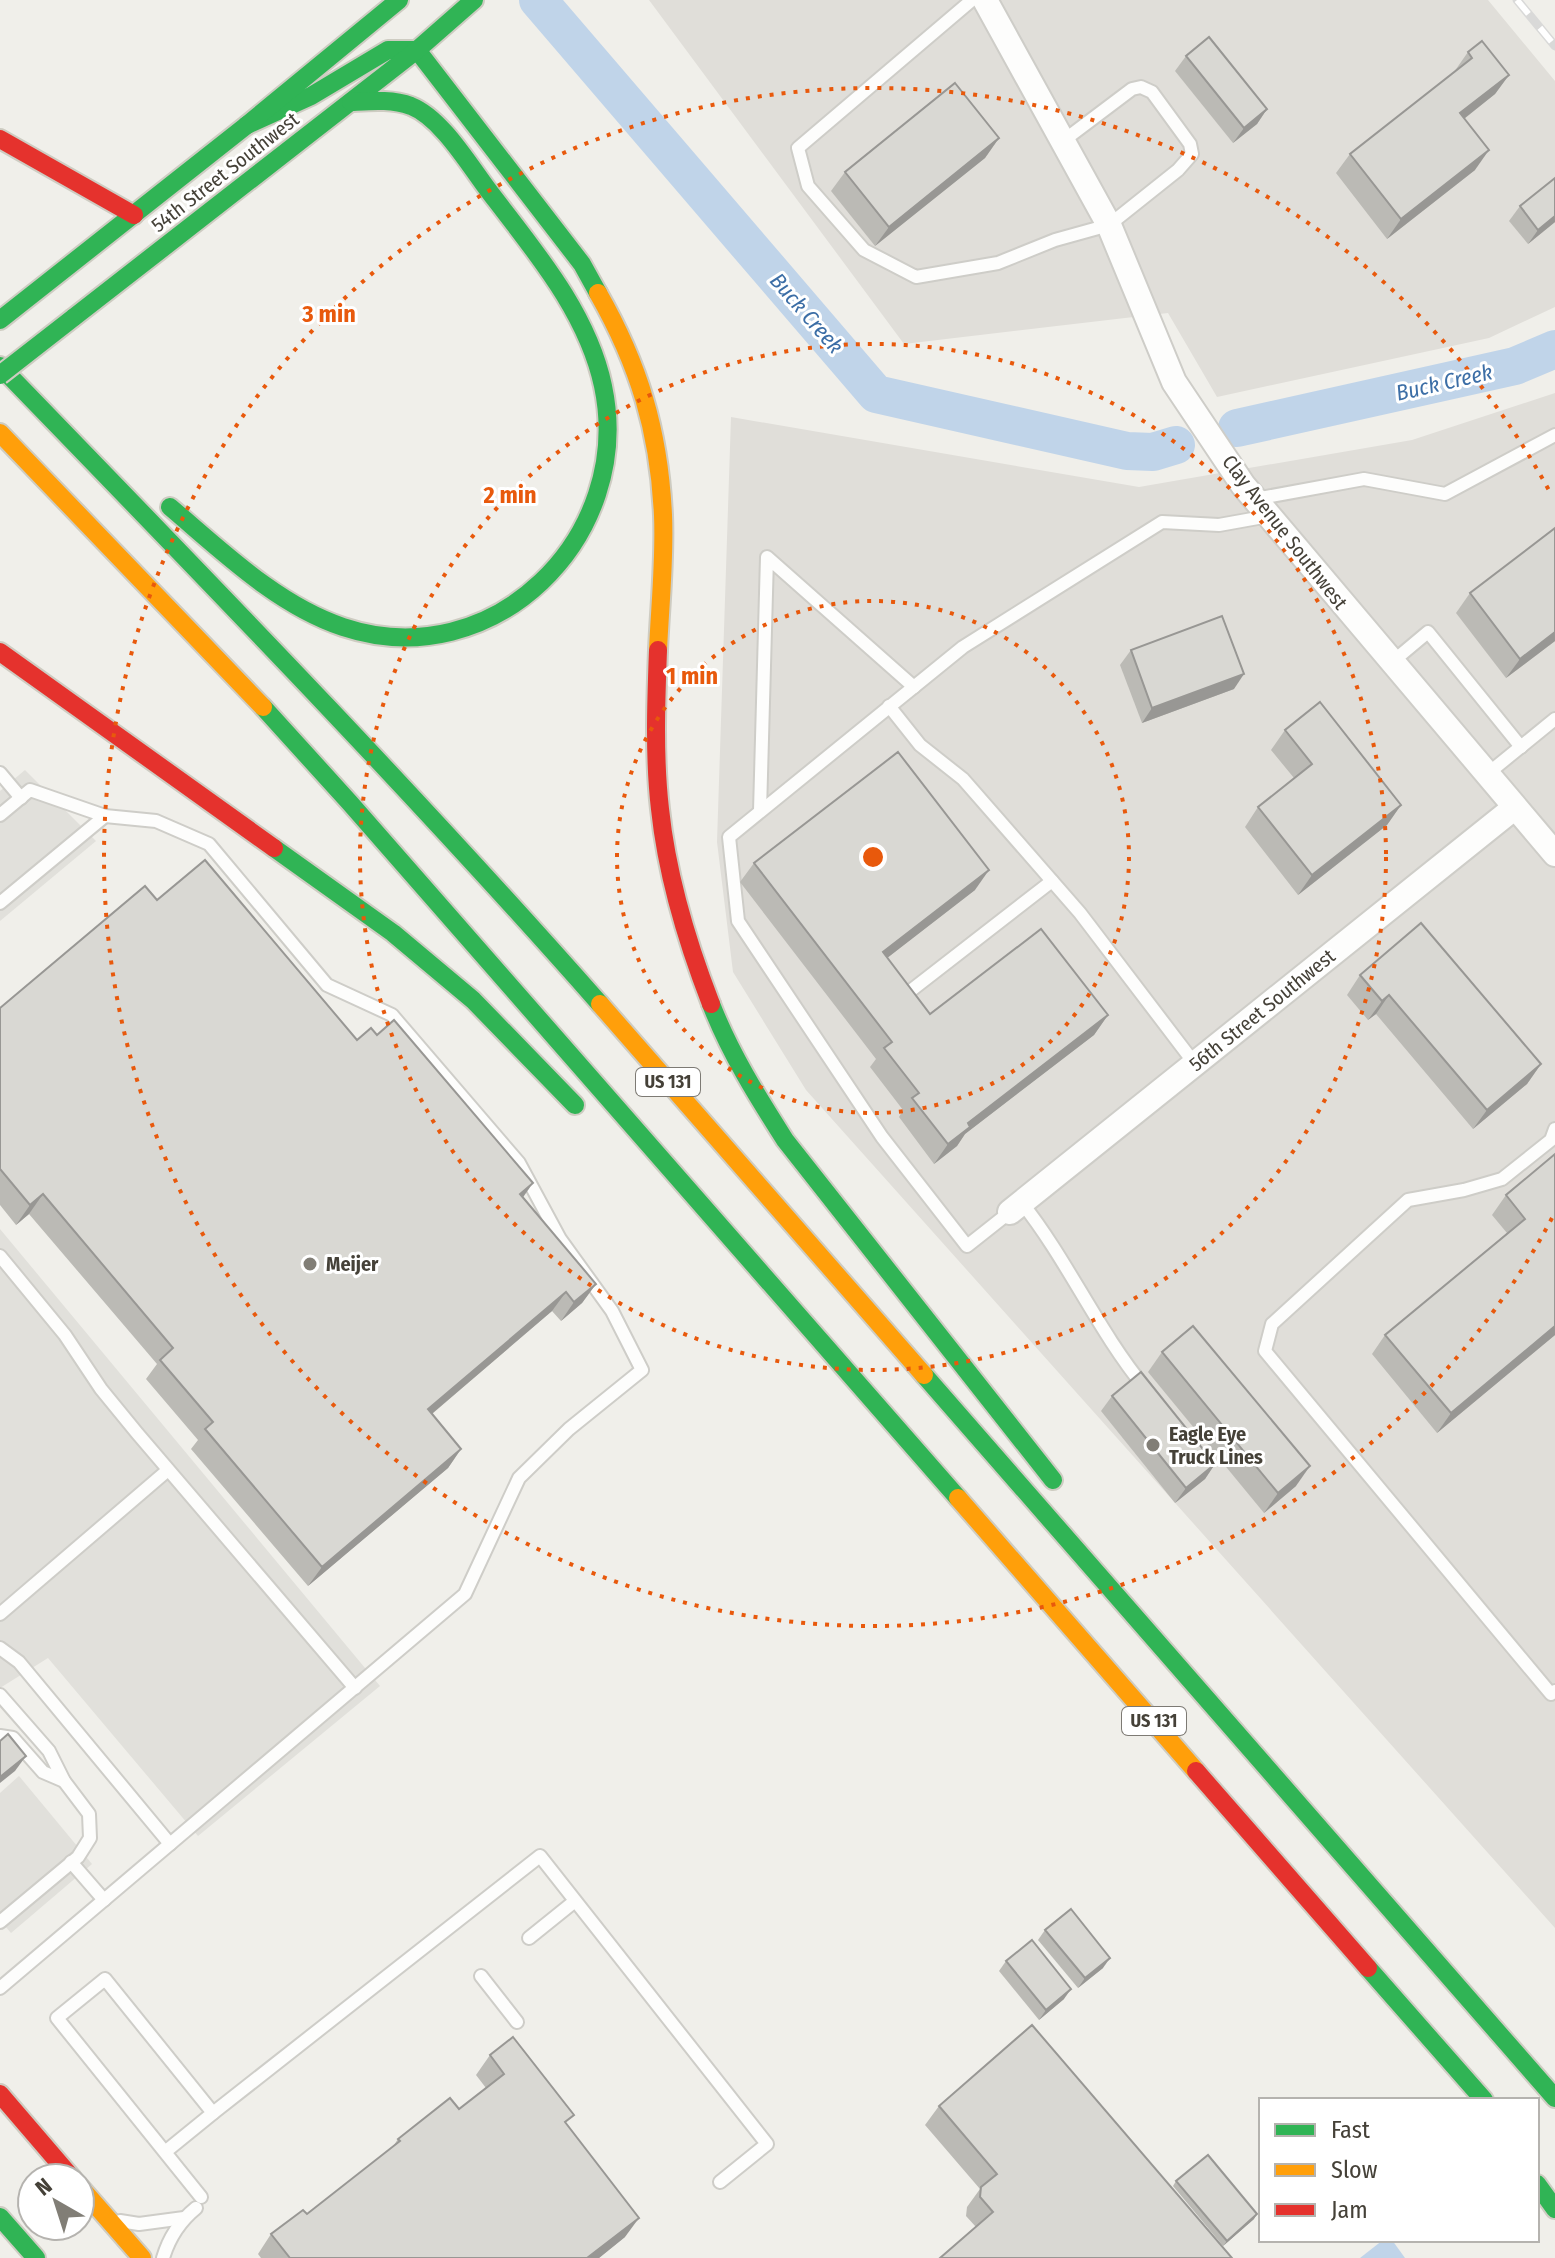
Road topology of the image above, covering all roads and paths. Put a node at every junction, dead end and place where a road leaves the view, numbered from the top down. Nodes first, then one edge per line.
1 (399, 0) edge
2 (474, 0) edge
3 (972, 0) edge
4 (985, 0) edge
5 (417, 50) junction
6 (351, 102) junction
7 (247, 125) junction
8 (0, 139) edge
9 (1063, 141) junction
10 (134, 215) junction
11 (1109, 225) junction
12 (0, 320) edge
13 (0, 366) edge
14 (0, 375) edge
15 (0, 435) edge
16 (1555, 435) edge
17 (131, 475) dead end
18 (155, 495) dead end
19 (1262, 508) junction
20 (0, 652) edge
21 (1391, 663) junction
22 (914, 687) junction
23 (889, 706) junction
24 (1555, 719) edge
25 (1521, 747) junction
26 (0, 773) edge
27 (1486, 775) junction
28 (21, 798) junction
29 (1514, 808) junction
30 (760, 811) junction
31 (0, 815) edge
32 (105, 816) junction
33 (1555, 854) edge
34 (1052, 881) junction
35 (0, 903) edge
36 (909, 992) edge
37 (1195, 1064) junction
38 (587, 1118) dead end
39 (1555, 1129) edge
40 (1016, 1208) junction
41 (0, 1256) edge
42 (760, 1300) dead end
43 (860, 1387) junction
44 (1155, 1401) edge
45 (168, 1470) junction
46 (1067, 1499) dead end
47 (0, 1614) edge
48 (1161, 1619) dead end
49 (0, 1648) edge
50 (355, 1688) junction
51 (1555, 1691) edge
52 (0, 1695) edge
53 (0, 1736) edge
54 (64, 1781) junction
55 (1312, 1819) junction
56 (170, 1844) junction
57 (71, 1862) junction
58 (104, 1900) junction
59 (575, 1901) junction
60 (0, 1922) edge
61 (529, 1938) dead end
62 (481, 1976) dead end
63 (0, 1987) edge
64 (517, 2022) dead end
65 (1446, 2057) junction
66 (0, 2094) edge
67 (1476, 2098) edge
68 (1482, 2098) edge
69 (1555, 2098) edge
70 (213, 2113) junction
71 (165, 2152) junction
72 (58, 2162) edge
73 (1539, 2163) edge
74 (720, 2182) dead end
75 (1555, 2182) edge
76 (1539, 2187) edge
77 (96, 2206) edge
78 (1555, 2209) edge
79 (104, 2215) junction
80 (0, 2217) edge
81 (184, 2218) junction
82 (36, 2258) edge
83 (142, 2258) edge
84 (163, 2258) edge

1 - 7 main road, 54th Street Southwest
2 - 5 main road, 54th Street Southwest
3 - 11 lane
4 - 9 street, Clay Avenue Southwest
5 - 6 main road, 54th Street Southwest
5 - 7 main road
5 - 46 main road
6 - 14 main road, 54th Street Southwest, bridge
6 - 18 main road
7 - 10 main road, 54th Street Southwest
8 - 10 main road
9 - 11 street, Clay Avenue Southwest
9 - 11 lane
10 - 12 main road, 54th Street Southwest
11 - 19 street, Clay Avenue Southwest
13 - 17 main road
13 - 55 main road, US 131
15 - 43 main road, US 131
16 - 19 lane
19 - 21 street, Clay Avenue Southwest
19 - 22 lane
20 - 38 main road
21 - 25 lane
21 - 27 street, Clay Avenue Southwest
22 - 23 lane
22 - 30 lane
23 - 30 lane
23 - 34 lane
24 - 25 lane
25 - 27 lane
26 - 28 lane
27 - 29 street, Clay Avenue Southwest
28 - 31 lane
28 - 32 lane
29 - 33 street, Clay Avenue Southwest
29 - 37 street, 56th Street Southwest
30 - 40 lane
32 - 35 lane
32 - 50 lane
34 - 36 lane
34 - 37 lane
37 - 40 street, 56th Street Southwest
39 - 51 lane
40 - 44 lane
41 - 45 lane
42 - 43 main road
43 - 65 main road, US 131
45 - 47 lane
45 - 50 lane
48 - 55 main road
49 - 56 lane
50 - 56 lane
52 - 54 lane
53 - 54 lane
54 - 57 lane
55 - 69 main road, US 131
56 - 58 lane
57 - 58 lane
57 - 60 lane
58 - 63 lane
59 - 61 lane
59 - 70 lane
59 - 74 lane
62 - 64 lane
65 - 67 main road
65 - 68 main road, US 131
66 - 72 main road
70 - 71 lane
70 - 71 lane
71 - 81 lane
73 - 75 main road
76 - 78 main road
77 - 79 main road
79 - 81 lane
79 - 83 main road
80 - 82 main road
81 - 84 lane

